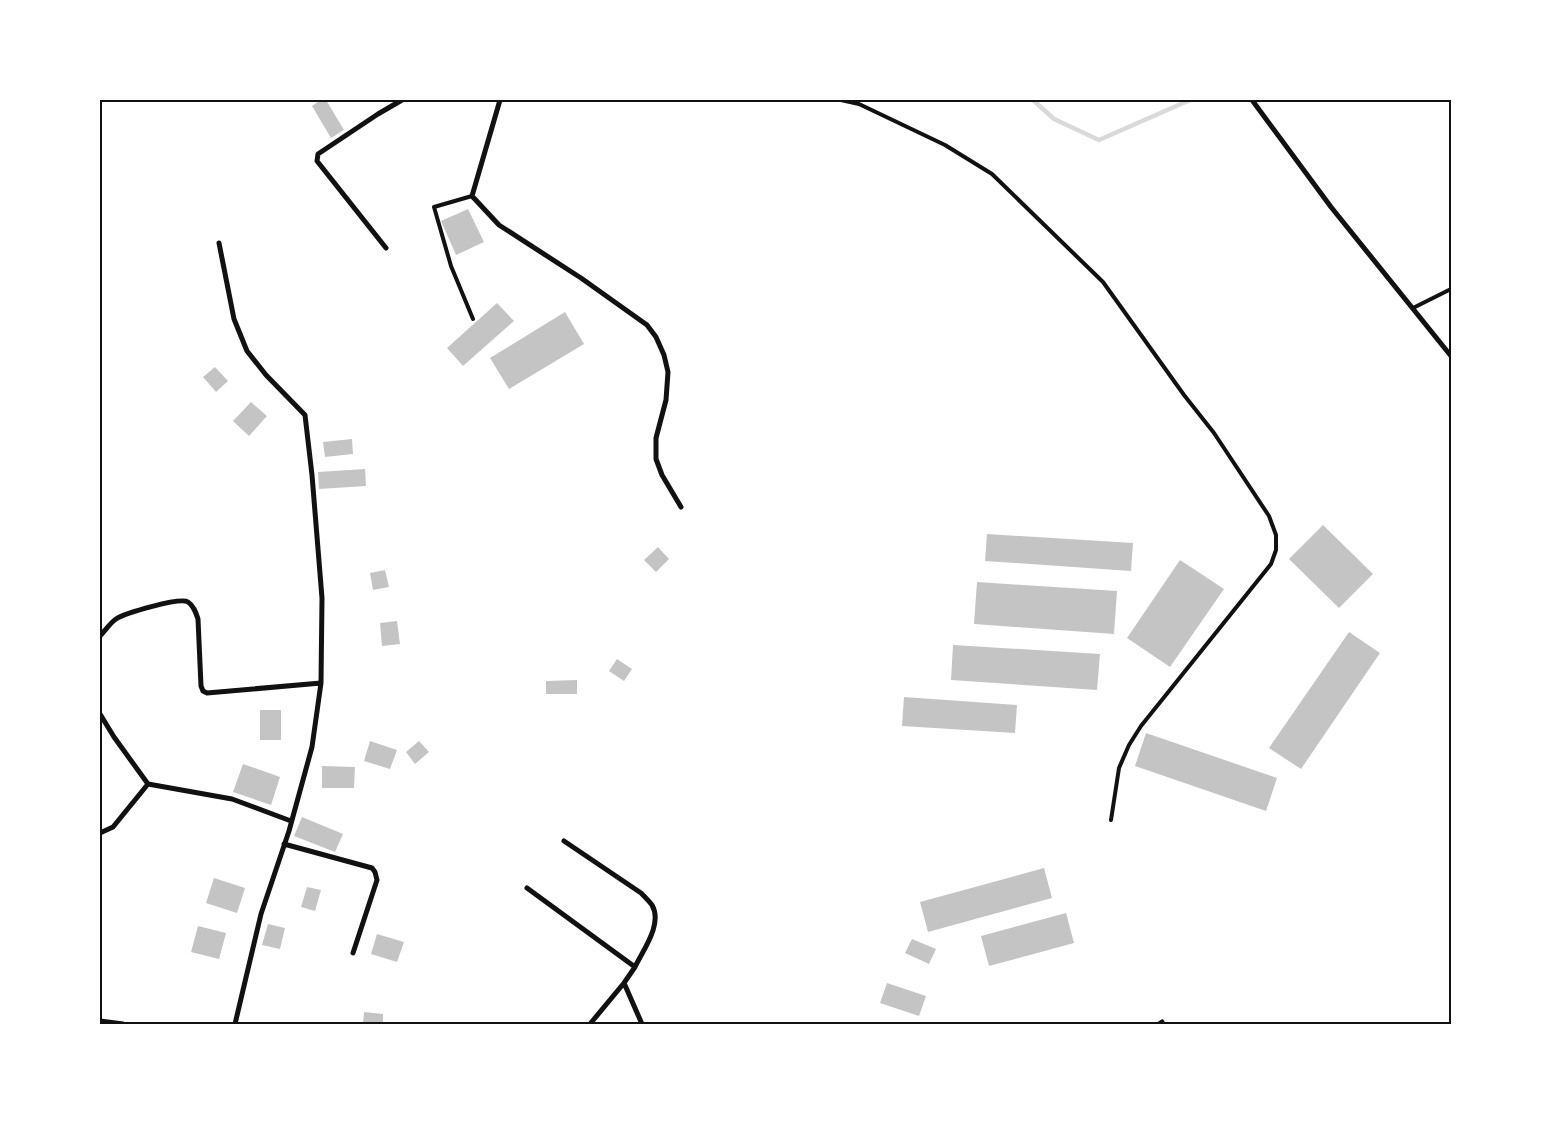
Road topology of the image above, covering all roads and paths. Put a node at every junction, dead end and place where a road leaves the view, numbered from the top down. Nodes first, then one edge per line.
1 (402, 100) edge
2 (500, 100) edge
3 (841, 100) edge
4 (1252, 100) edge
5 (472, 196) junction
6 (218, 242) dead end
7 (386, 248) dead end
8 (1451, 289) edge
9 (1412, 308) junction
10 (473, 319) dead end
11 (1451, 356) edge
12 (681, 507) dead end
13 (100, 636) edge
14 (320, 683) junction
15 (100, 714) edge
16 (148, 784) junction
17 (1111, 820) dead end
18 (291, 821) junction
19 (100, 833) edge
20 (564, 840) dead end
21 (284, 844) junction
22 (527, 888) dead end
23 (353, 953) dead end
24 (635, 967) junction
25 (624, 983) junction
26 (100, 1021) edge
27 (123, 1024) edge
28 (235, 1024) edge
29 (590, 1024) edge
30 (642, 1024) edge

1 - 7 street
2 - 5 street
3 - 17 lane
4 - 9 street
5 - 10 lane
5 - 12 street
6 - 14 street
8 - 9 lane
9 - 11 street
13 - 14 street
14 - 18 street
15 - 16 street
16 - 18 street
16 - 19 street
18 - 21 street
20 - 24 street
21 - 23 street
21 - 28 street
22 - 24 street
24 - 25 street
25 - 29 street
25 - 30 street
26 - 27 street

